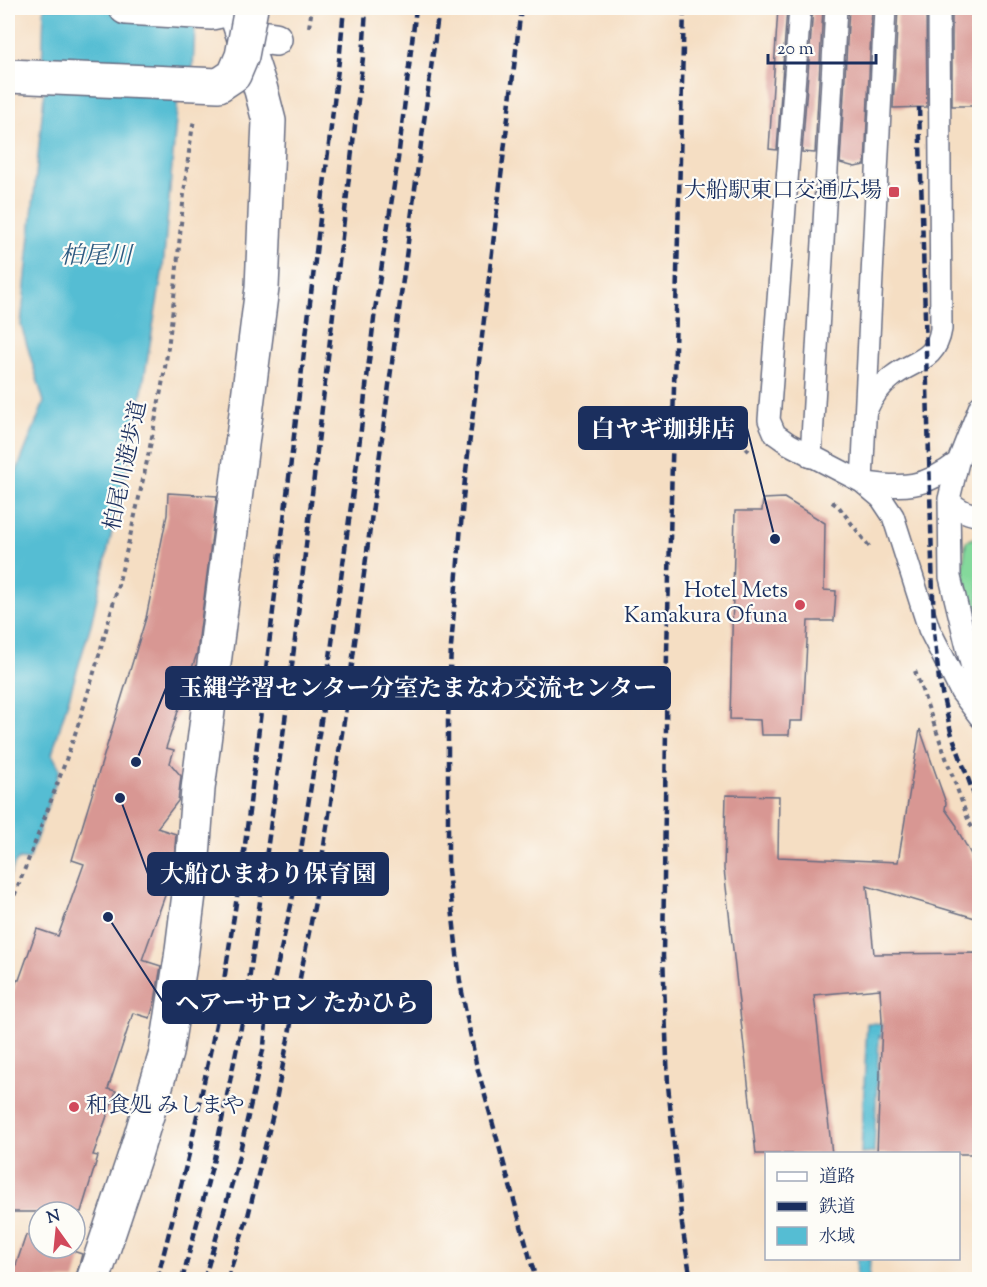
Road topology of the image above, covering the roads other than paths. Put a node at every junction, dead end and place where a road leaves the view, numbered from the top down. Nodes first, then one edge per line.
1 (126, 8) edge
2 (800, 8) edge
3 (836, 8) edge
4 (885, 8) edge
5 (939, 8) edge
6 (246, 18) edge
7 (8, 76) edge
8 (980, 406) edge
9 (865, 412) junction
10 (811, 457) junction
11 (958, 462) junction
12 (862, 482) junction
13 (949, 499) junction
14 (980, 516) edge
15 (980, 701) edge
16 (980, 717) edge
17 (93, 1280) edge

1 - 6 street
2 - 10 lane
3 - 10 lane
4 - 9 lane
5 - 9 lane
6 - 7 street, bridge
6 - 17 street
8 - 11 lane
9 - 12 lane
10 - 12 lane
11 - 12 lane
11 - 13 lane
12 - 16 lane
13 - 14 lane
13 - 15 lane

